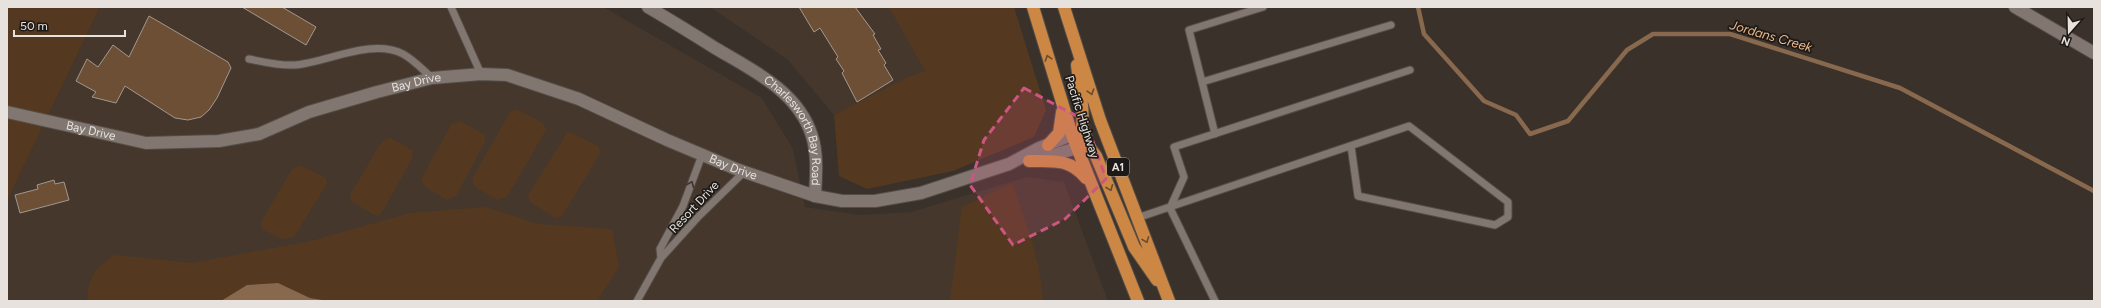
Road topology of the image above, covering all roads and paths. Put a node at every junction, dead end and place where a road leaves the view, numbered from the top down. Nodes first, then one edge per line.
1 (451, 7) edge
2 (648, 7) edge
3 (1033, 7) edge
4 (1064, 7) edge
5 (1263, 7) edge
6 (2015, 7) edge
7 (1391, 25) dead end
8 (1074, 42) junction
9 (2094, 53) edge
10 (249, 59) dead end
11 (1410, 70) dead end
12 (481, 74) junction
13 (432, 78) junction
14 (1202, 82) junction
15 (1063, 105) junction
16 (7, 112) edge
17 (1215, 134) junction
18 (1076, 141) junction
19 (1048, 145) junction
20 (1351, 146) junction
21 (702, 155) junction
22 (1029, 161) junction
23 (1009, 164) junction
24 (744, 172) junction
25 (1090, 183) junction
26 (815, 196) junction
27 (1170, 208) junction
28 (1137, 218) junction
29 (661, 258) junction
30 (1167, 296) edge
31 (637, 301) edge
32 (1138, 301) edge
33 (1215, 301) edge

1 - 12 lane
2 - 26 street, Charlesworth Bay Road
15 -> 3 highway, Pacific Highway
4 - 8 highway, Pacific Highway / A1
5 - 14 lane
6 - 9 street
7 - 14 lane
8 - 18 highway
8 -> 28 highway, Pacific Highway / A1
10 - 13 lane
11 - 17 lane
12 - 13 street, Bay Drive
12 - 21 street, Bay Drive
13 - 16 street, Bay Drive
14 - 17 lane
15 - 18 highway, Pacific Highway
15 - 19 highway
17 - 27 lane
18 - 19 street, Charlesworth Bay Road
18 - 22 street, Charlesworth Bay Road
18 - 25 highway, Pacific Highway
18 -> 30 highway
19 - 23 street, Charlesworth Bay Road
20 - 20 lane
20 - 27 lane
21 - 24 street, Bay Drive
29 -> 21 lane, Resort Drive
22 - 23 street, Charlesworth Bay Road
22 - 25 highway
23 - 26 street, Charlesworth Bay Road
24 - 26 street, Bay Drive
24 - 29 lane, Resort Drive
25 - 32 highway, Pacific Highway
27 - 28 lane
27 - 33 lane
28 -> 30 highway, Pacific Highway / A1
29 - 31 lane, Resort Drive

